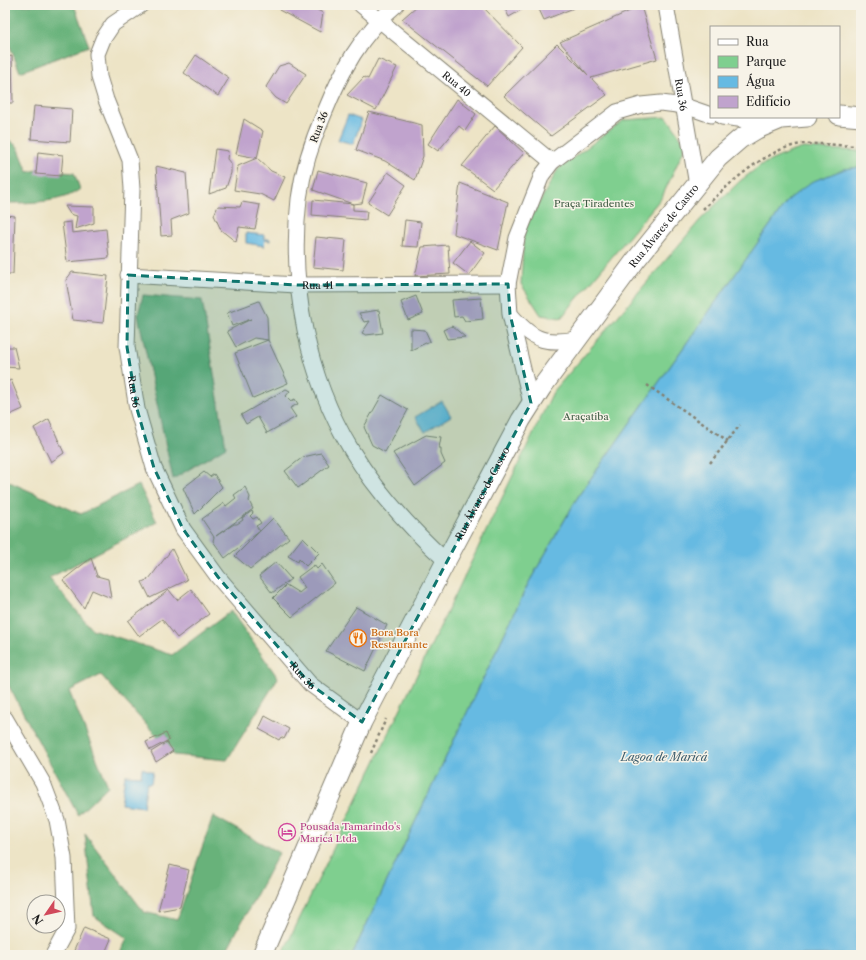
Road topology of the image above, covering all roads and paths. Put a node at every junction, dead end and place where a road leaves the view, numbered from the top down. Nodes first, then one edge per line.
1 (141, 5) edge
2 (361, 5) edge
3 (396, 5) edge
4 (666, 5) edge
5 (379, 19) junction
6 (685, 106) junction
7 (710, 115) edge
8 (840, 115) edge
9 (861, 117) edge
10 (730, 118) edge
11 (794, 118) edge
12 (781, 119) junction
13 (861, 146) edge
14 (552, 162) junction
15 (697, 185) junction
16 (698, 213) dead end
17 (128, 276) junction
18 (508, 284) junction
19 (297, 285) junction
20 (510, 314) junction
21 (576, 339) junction
22 (647, 385) dead end
23 (531, 403) junction
24 (740, 425) dead end
25 (728, 441) junction
26 (710, 463) dead end
27 (446, 561) junction
28 (388, 716) dead end
29 (5, 718) edge
30 (362, 722) junction
31 (368, 759) dead end
32 (53, 955) edge
33 (262, 955) edge

1 - 17 street, Rua 36
2 - 5 street, Rua 40
3 - 5 street, Rua 36
4 - 6 street, Rua 36
5 - 14 street, Rua 40
5 - 19 street, Rua 36
6 - 7 street
6 - 14 street
6 - 15 street, Rua 36
8 - 9 street
10 - 12 street
11 - 12 street, Rua Álvares de Castro
12 - 15 street, Rua Álvares de Castro
13 - 16 path
14 - 18 street
15 - 21 street, Rua Álvares de Castro
17 - 19 street, Rua 41
17 - 30 street, Rua 36
18 - 19 street, Rua 41
18 - 20 street
19 - 27 street, Rua 36
20 - 21 street
20 - 23 street
21 - 23 street, Rua Álvares de Castro
22 - 25 path
23 - 27 street, Rua Álvares de Castro
24 - 25 path
25 - 26 path
27 - 30 street, Rua Álvares de Castro
28 - 31 path
29 - 32 street
30 - 33 street, Rua Álvares de Castro

